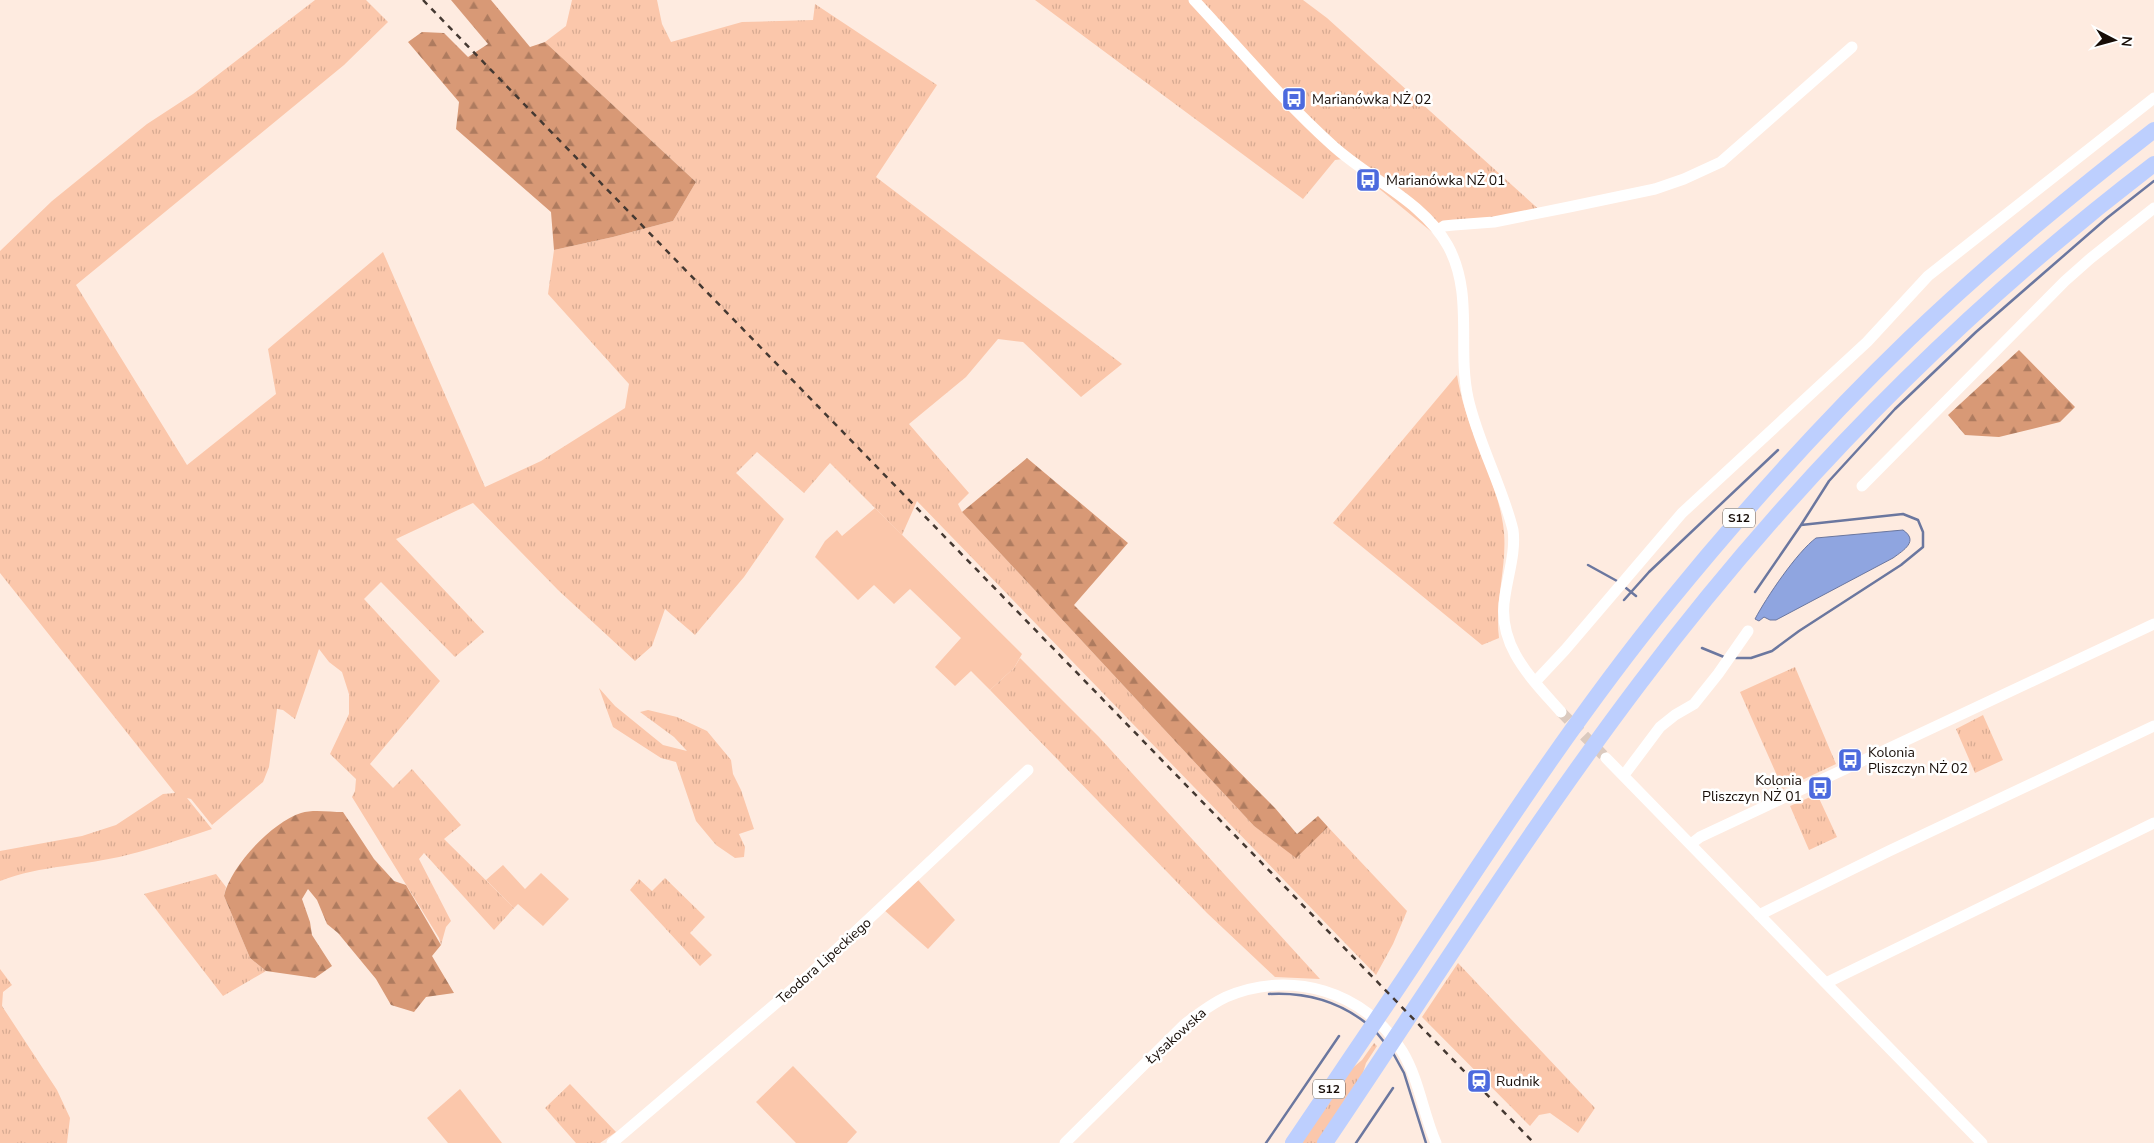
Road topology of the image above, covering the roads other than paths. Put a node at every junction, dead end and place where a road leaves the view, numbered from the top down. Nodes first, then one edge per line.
1 (1194, 0) edge
2 (1852, 47) dead end
3 (2154, 98) edge
4 (2154, 130) edge
5 (2154, 164) edge
6 (2154, 208) edge
7 (1438, 230) junction
8 (1862, 486) dead end
9 (2154, 624) edge
10 (1748, 631) dead end
11 (1535, 682) junction
12 (1561, 712) tunnel mouth
13 (2154, 726) edge
14 (1606, 758) tunnel mouth
15 (1028, 770) dead end
16 (1624, 775) junction
17 (2154, 823) edge
18 (1691, 844) junction
19 (1759, 915) junction
20 (1826, 983) junction
21 (612, 1143) edge
22 (1065, 1143) edge
23 (1293, 1143) edge
24 (1325, 1143) edge
25 (1436, 1143) edge
26 (1982, 1143) edge

1 - 7 street
2 - 7 street
3 - 11 street
4 - 23 highway, S12
5 - 24 highway, S12
6 - 8 street
7 - 11 street
9 - 18 street
10 - 16 street
11 - 12 street
13 - 19 street
14 - 16 street
15 - 21 street, Teodora Lipeckiego
16 - 18 street
17 - 20 street
18 - 19 street
19 - 20 street
20 - 26 street
22 - 25 street, Łysakowska

